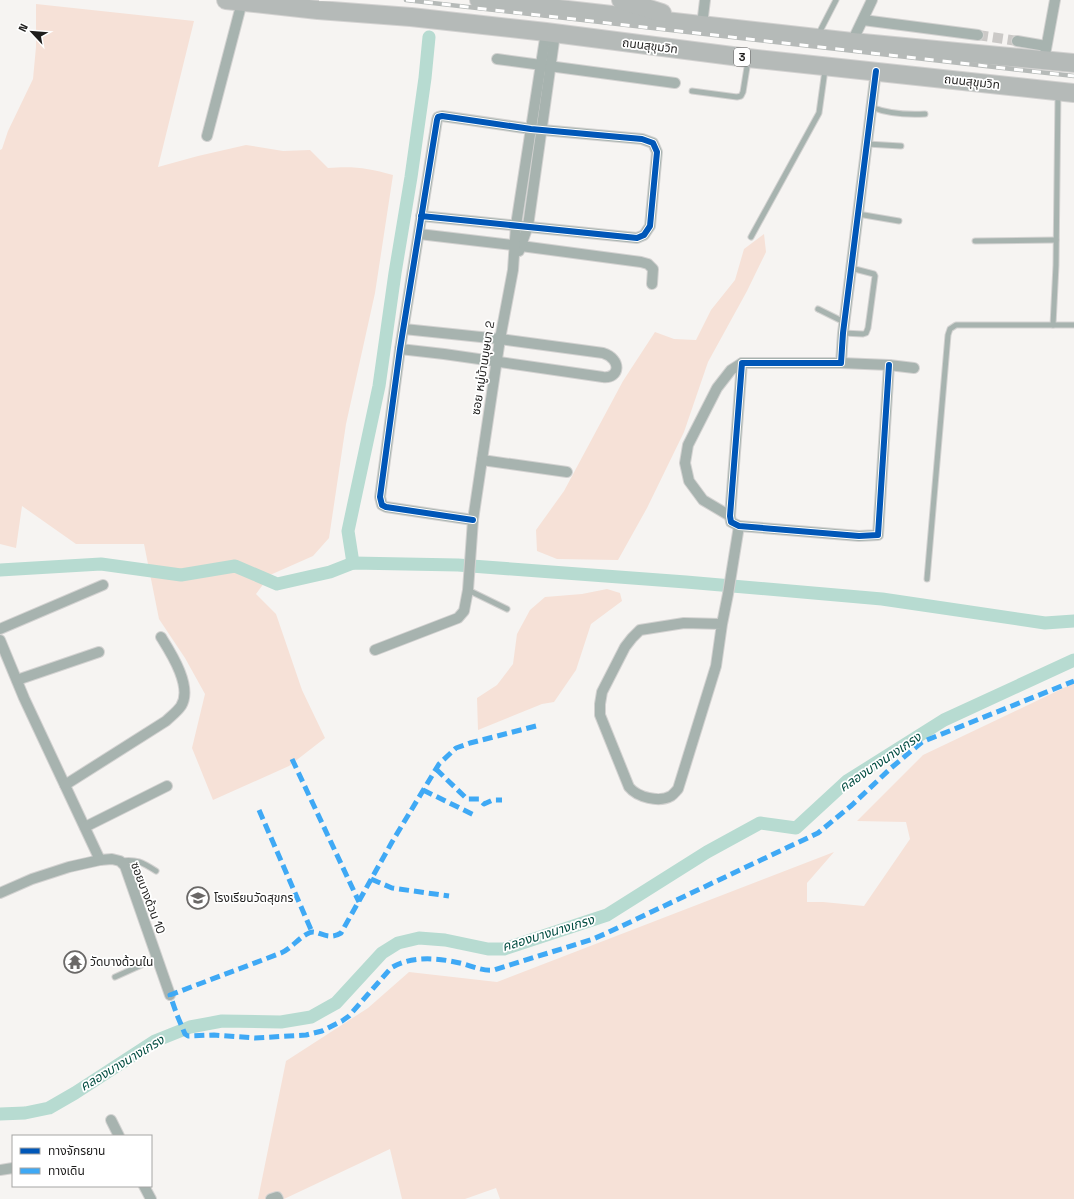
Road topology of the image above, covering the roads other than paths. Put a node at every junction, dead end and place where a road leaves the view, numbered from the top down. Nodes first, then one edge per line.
1 (479, 0) edge
2 (576, 0) edge
3 (621, 0) edge
4 (704, 0) edge
5 (836, 0) edge
6 (872, 0) edge
7 (1055, 0) edge
8 (234, 1) edge
9 (863, 20) junction
10 (681, 23) junction
11 (700, 25) junction
12 (750, 30) junction
13 (550, 33) junction
14 (978, 35) tunnel mouth
15 (816, 38) junction
16 (1018, 41) tunnel mouth
17 (852, 42) junction
18 (1045, 53) junction
19 (748, 58) junction
20 (497, 59) dead end
21 (1074, 63) edge
22 (546, 65) junction
23 (826, 67) junction
24 (876, 71) junction
25 (675, 82) dead end
26 (692, 91) dead end
27 (1066, 92) edge
28 (871, 107) junction
29 (926, 114) dead end
30 (531, 129) junction
31 (542, 130) junction
32 (207, 136) dead end
33 (867, 144) junction
34 (901, 146) dead end
35 (1058, 154) junction
36 (1066, 154) dead end
37 (858, 214) junction
38 (421, 216) junction
39 (899, 221) dead end
40 (516, 225) junction
41 (528, 226) junction
42 (418, 234) junction
43 (751, 237) dead end
44 (1056, 240) junction
45 (975, 241) dead end
46 (518, 246) junction
47 (851, 268) junction
48 (652, 284) dead end
49 (818, 309) dead end
50 (845, 322) junction
51 (1074, 325) edge
52 (1053, 326) junction
53 (404, 329) junction
54 (843, 333) junction
55 (500, 339) junction
56 (400, 350) junction
57 (497, 362) junction
58 (742, 363) junction
59 (841, 363) junction
60 (889, 364) junction
61 (914, 368) dead end
62 (482, 460) junction
63 (567, 472) dead end
64 (730, 516) junction
65 (473, 520) junction
66 (739, 526) junction
67 (927, 579) dead end
68 (103, 585) dead end
69 (468, 590) junction
70 (507, 609) dead end
71 (722, 624) junction
72 (0, 629) edge
73 (161, 637) dead end
74 (0, 640) edge
75 (375, 650) dead end
76 (99, 652) dead end
77 (17, 680) junction
78 (65, 785) junction
79 (167, 786) dead end
80 (85, 826) junction
81 (100, 860) junction
82 (120, 861) junction
83 (156, 871) dead end
84 (0, 893) edge
85 (157, 958) junction
86 (115, 977) dead end
87 (170, 995) dead end
88 (111, 1120) dead end
89 (118, 1135) edge
90 (12, 1168) edge
91 (0, 1170) edge
92 (145, 1187) edge
93 (151, 1199) edge
94 (271, 1199) edge
95 (278, 1199) edge

1 - 10 highway, 3
2 - 10 highway
3 - 11 highway
4 - 11 street
5 - 15 lane
6 - 9 street
7 - 18 street
8 - 13 highway, ถนนสุขุมวิท / 3
8 - 32 street
9 - 14 street
9 - 17 street
10 - 11 highway, 3
11 - 12 highway, 3
12 - 15 highway, 3
12 - 19 highway
13 - 19 highway, ถนนสุขุมวิท / 3
13 - 22 street
15 - 17 highway, 3
16 - 18 street
17 - 18 highway, 3
18 - 21 highway, 3
19 - 23 highway, ถนนสุขุมวิท / 3
19 - 26 lane
20 - 22 street
22 - 25 street
22 - 30 street, ซอย หมู่บ้านบุษบา 2
22 - 31 street
23 - 24 highway, ถนนสุขุมวิท / 3
23 - 43 lane
24 - 27 highway, ถนนสุขุมวิท / 3
24 - 28 street
27 - 35 lane
28 - 29 lane
28 - 33 street
30 - 31 street
30 - 38 street
30 - 40 street, ซอย หมู่บ้านบุษบา 2
31 - 41 street
31 - 41 street
33 - 34 lane
33 - 37 street
35 - 36 lane
35 - 44 lane
37 - 39 lane
37 - 47 street
38 - 40 street
38 - 42 street
40 - 41 street
40 - 46 street, ซอย หมู่บ้านบุษบา 2
41 - 46 street
42 - 46 street
42 - 53 street
44 - 45 lane
44 - 52 lane
46 - 48 street
46 - 55 street, ซอย หมู่บ้านบุษบา 2
47 - 50 street
47 - 54 lane
49 - 50 lane
50 - 54 street
51 - 52 lane
52 - 67 lane
53 - 55 street
53 - 56 street
54 - 59 street
55 - 57 street, ซอย หมู่บ้านบุษบา 2
55 - 57 street
56 - 57 street
56 - 65 street
57 - 62 street, ซอย หมู่บ้านบุษบา 2
58 - 59 street
58 - 64 street
58 - 64 street
59 - 60 street
60 - 61 street
60 - 66 street
62 - 63 street
62 - 65 street, ซอย หมู่บ้านบุษบา 2
64 - 66 street
65 - 69 street, ซอย หมู่บ้านบุษบา 2
66 - 71 street
68 - 72 street
69 - 70 lane
69 - 75 street, ซอย หมู่บ้านบุษบา 2
71 - 71 street
73 - 78 street
74 - 77 street
76 - 77 street
77 - 78 street
78 - 80 street
79 - 80 street
80 - 81 street
81 - 82 street, ซอยบางด้วน 10
81 - 84 street, ซอยบางด้วน 10
82 - 83 lane
82 - 85 street, ซอยบางด้วน 10
85 - 86 lane
85 - 87 street, ซอยบางด้วน 10
88 - 89 street
90 - 91 street
92 - 93 street
94 - 95 street

